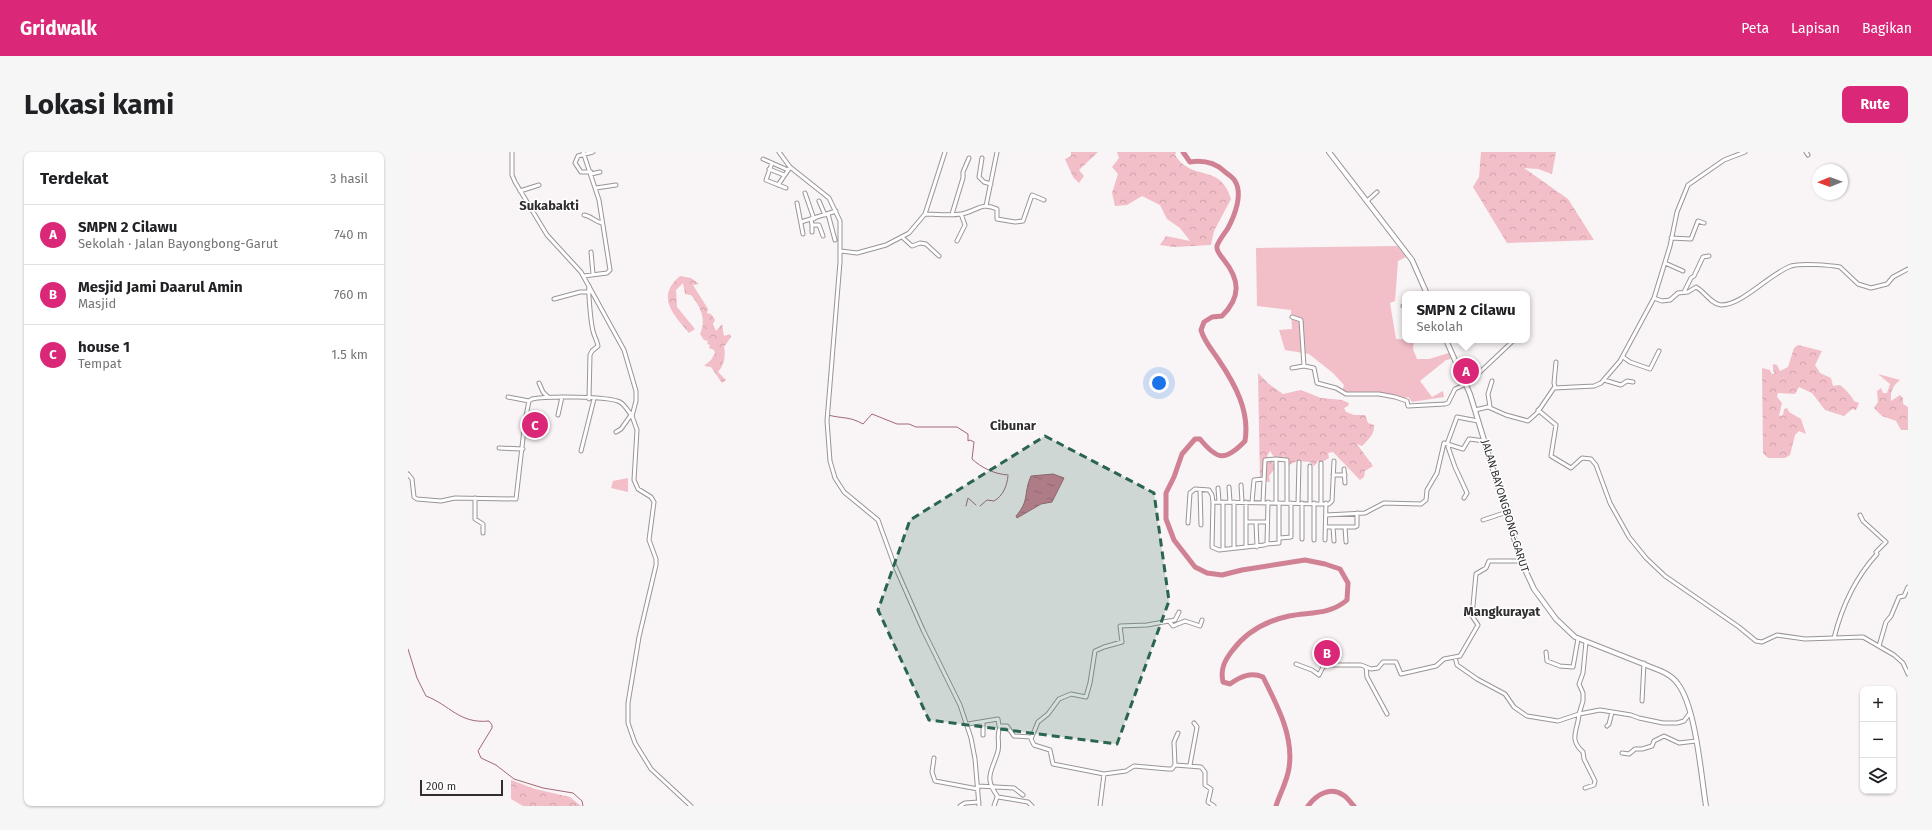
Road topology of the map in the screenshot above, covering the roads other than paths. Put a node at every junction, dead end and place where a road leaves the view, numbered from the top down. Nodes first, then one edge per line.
1 (512, 152) edge
2 (593, 152) edge
3 (779, 152) edge
4 (945, 152) edge
5 (997, 152) edge
6 (1328, 152) edge
7 (1745, 152) edge
8 (584, 153) edge
9 (970, 158) dead end
10 (982, 158) dead end
11 (763, 159) dead end
12 (772, 163) junction
13 (789, 168) junction
14 (769, 169) junction
15 (600, 172) dead end
16 (591, 173) junction
17 (784, 175) junction
18 (991, 184) junction
19 (539, 185) dead end
20 (616, 185) dead end
21 (778, 185) junction
22 (596, 188) junction
23 (786, 188) dead end
24 (520, 191) junction
25 (1377, 192) dead end
26 (805, 193) dead end
27 (1044, 200) dead end
28 (819, 201) dead end
29 (1367, 201) junction
30 (797, 203) dead end
31 (986, 206) junction
32 (836, 211) junction
33 (826, 214) junction
34 (925, 214) junction
35 (952, 214) junction
36 (961, 214) junction
37 (584, 215) dead end
38 (813, 219) junction
39 (602, 222) junction
40 (801, 222) junction
41 (1704, 223) dead end
42 (812, 225) junction
43 (812, 232) dead end
44 (803, 234) dead end
45 (823, 236) dead end
46 (902, 237) junction
47 (1671, 238) junction
48 (835, 240) dead end
49 (957, 241) dead end
50 (841, 251) junction
51 (591, 252) dead end
52 (939, 256) dead end
53 (1709, 256) dead end
54 (1665, 263) junction
55 (1908, 269) edge
56 (1683, 271) dead end
57 (593, 274) junction
58 (584, 276) junction
59 (589, 286) junction
60 (1426, 291) edge
61 (588, 292) junction
62 (1684, 292) junction
63 (1654, 298) junction
64 (554, 299) dead end
65 (1292, 317) dead end
66 (1447, 343) edge
67 (1511, 343) edge
68 (1659, 351) dead end
69 (1623, 357) junction
70 (1556, 362) dead end
71 (1304, 366) junction
72 (1292, 368) dead end
73 (1462, 378) junction
74 (1604, 380) junction
75 (1492, 381) dead end
76 (1633, 382) dead end
77 (539, 383) dead end
78 (1466, 384) junction
79 (1555, 387) junction
80 (508, 397) dead end
81 (548, 397) junction
82 (562, 397) junction
83 (588, 399) junction
84 (594, 399) junction
85 (529, 401) junction
86 (1490, 407) junction
87 (1475, 410) junction
88 (1538, 410) junction
89 (558, 415) dead end
90 (631, 416) junction
91 (1478, 421) junction
92 (616, 432) dead end
93 (1485, 441) junction
94 (1447, 444) junction
95 (499, 448) dead end
96 (523, 449) junction
97 (581, 450) dead end
98 (1276, 459) junction
99 (1334, 461) dead end
100 (1299, 462) dead end
101 (1321, 463) dead end
102 (1310, 466) dead end
103 (1344, 468) dead end
104 (408, 475) edge
105 (1333, 475) junction
106 (1345, 475) junction
107 (1264, 479) junction
108 (1345, 483) dead end
109 (1241, 484) dead end
110 (1229, 487) dead end
111 (1218, 488) dead end
112 (1200, 490) junction
113 (475, 498) junction
114 (1464, 498) dead end
115 (1213, 502) junction
116 (1221, 502) junction
117 (1230, 502) junction
118 (1234, 502) junction
119 (1242, 502) junction
120 (1246, 502) junction
121 (1252, 502) junction
122 (1263, 502) junction
123 (1268, 502) junction
124 (1278, 502) junction
125 (1289, 503) junction
126 (1300, 503) junction
127 (1312, 503) junction
128 (1321, 503) junction
129 (1326, 504) junction
130 (1507, 512) junction
131 (1357, 513) junction
132 (1326, 515) junction
133 (1860, 515) dead end
134 (1483, 520) dead end
135 (1188, 522) dead end
136 (1246, 522) junction
137 (1256, 522) junction
138 (1267, 522) junction
139 (1201, 525) dead end
140 (1326, 527) junction
141 (1333, 527) junction
142 (1345, 527) junction
143 (483, 533) dead end
144 (1280, 538) junction
145 (1302, 539) dead end
146 (1314, 540) dead end
147 (1325, 540) dead end
148 (1334, 541) dead end
149 (1346, 542) dead end
150 (1267, 544) junction
151 (1246, 547) junction
152 (1257, 547) junction
153 (1234, 548) junction
154 (1222, 549) junction
155 (1521, 561) junction
156 (1908, 587) edge
157 (1179, 612) dead end
158 (1202, 620) dead end
159 (1170, 621) junction
160 (1834, 638) junction
161 (1578, 639) junction
162 (1586, 642) junction
163 (1880, 646) junction
164 (1546, 652) dead end
165 (1455, 657) junction
166 (1644, 663) junction
167 (1296, 664) dead end
168 (1366, 667) junction
169 (1908, 674) edge
170 (1642, 701) dead end
171 (1612, 712) junction
172 (1690, 713) junction
173 (1387, 714) dead end
174 (1579, 714) junction
175 (983, 722) junction
176 (968, 724) junction
177 (1194, 724) dead end
178 (1607, 726) dead end
179 (1000, 727) junction
180 (1178, 733) dead end
181 (983, 735) dead end
182 (1031, 737) junction
183 (1696, 741) junction
184 (1622, 753) dead end
185 (934, 758) dead end
186 (1175, 765) junction
187 (1190, 765) junction
188 (1104, 774) junction
189 (990, 786) junction
190 (978, 787) junction
191 (1585, 788) dead end
192 (1023, 795) dead end
193 (997, 797) junction
194 (979, 804) edge
195 (691, 806) edge
196 (960, 806) edge
197 (994, 806) edge
198 (1032, 806) edge
199 (1100, 806) edge
200 (1214, 806) edge
201 (1706, 806) edge

1 - 24 street
2 - 8 street
3 - 13 street
4 - 34 street
5 - 18 street
6 - 29 main road
7 - 47 street
8 - 16 street
8 - 16 street
9 - 35 street
10 - 18 street
11 - 12 street
12 - 13 street
12 - 14 street
13 - 17 street
13 - 32 street
14 - 17 street
14 - 21 street
15 - 16 street
16 - 22 street
17 - 21 street
18 - 31 street
19 - 24 street
20 - 22 street
21 - 23 street
22 - 39 street
24 - 58 street
25 - 29 street
26 - 38 street
27 - 31 street
28 - 33 street
29 - 60 main road
30 - 40 street
31 - 36 street
32 - 33 street
32 - 50 street
33 - 38 street
33 - 48 street
34 - 35 street
34 - 46 street
35 - 36 street
36 - 49 street
37 - 39 street
38 - 40 street
38 - 42 street
39 - 57 street
40 - 44 street
41 - 47 street
42 - 43 street
42 - 45 street
46 - 50 street
46 - 52 street
47 - 54 street
50 - 176 street
51 - 57 street
53 - 62 street
54 - 56 street
54 - 63 street
55 - 62 street
57 - 58 street
58 - 59 street
59 - 61 street
59 - 90 street
61 - 64 street
61 - 83 street
62 - 63 street
63 - 69 street
65 - 71 street
66 - 73 main road, JALAN BAYONGBONG-GARUT
67 - 73 street
68 - 69 street
69 - 74 street
70 - 79 street
71 - 72 street
71 - 78 street
73 - 78 main road, JALAN BAYONGBONG-GARUT
74 - 76 street
74 - 79 street
75 - 86 street
77 - 81 street
78 - 87 main road, JALAN BAYONGBONG-GARUT
79 - 88 street
80 - 85 street
81 - 82 street
81 - 85 street
82 - 83 street
82 - 89 street
83 - 84 street
84 - 90 street
84 - 97 street
85 - 96 street
86 - 87 street
86 - 88 street
87 - 91 main road, JALAN BAYONGBONG-GARUT
88 - 160 street
90 - 92 street
90 - 195 street
91 - 93 main road, JALAN BAYONGBONG-GARUT
91 - 94 street
93 - 94 street
93 - 130 main road, JALAN BAYONGBONG-GARUT
94 - 114 street
94 - 131 street
95 - 96 street
96 - 113 street
98 - 107 street
98 - 124 street
98 - 125 street
99 - 105 street
100 - 126 street
101 - 128 street
102 - 127 street
103 - 106 street
104 - 113 street
105 - 106 street
105 - 129 street
106 - 108 street
107 - 121 street
107 - 122 street
109 - 119 street
110 - 117 street
111 - 116 street
112 - 115 street
112 - 135 street
112 - 139 street
113 - 143 street
115 - 116 street
115 - 154 street
116 - 117 street
116 - 154 street
117 - 118 street
118 - 119 street
118 - 153 street
119 - 120 street
120 - 121 street
120 - 136 street
121 - 122 street
122 - 123 street
123 - 124 street
123 - 138 street
124 - 125 street
124 - 144 street
125 - 126 street
125 - 144 street
126 - 127 street
126 - 145 street
127 - 128 street
127 - 146 street
128 - 129 street
129 - 132 street
130 - 134 street
130 - 155 main road, JALAN BAYONGBONG-GARUT
131 - 132 street
131 - 142 street
132 - 140 street
133 - 160 street
136 - 137 street
136 - 151 street
137 - 138 street
137 - 152 street
138 - 150 street
140 - 141 street
140 - 147 street
141 - 142 street
141 - 148 street
142 - 149 street
144 - 150 street
150 - 152 street
151 - 152 street
151 - 153 street
153 - 154 street
155 - 161 main road, JALAN BAYONGBONG-GARUT
155 - 165 street
156 - 163 street
157 - 159 street
158 - 159 street
159 - 182 street
160 - 163 street
161 - 162 main road, JALAN BAYONGBONG-GARUT
161 - 164 street
162 - 166 main road, JALAN BAYONGBONG-GARUT
162 - 174 street
163 - 169 street
165 - 168 street
165 - 174 street
166 - 170 street
166 - 172 main road, JALAN BAYONGBONG-GARUT
167 - 168 street
168 - 173 street
171 - 172 street
171 - 174 street
171 - 178 street
172 - 183 main road, JALAN BAYONGBONG-GARUT
174 - 191 street
175 - 176 street
175 - 179 street
175 - 181 street
176 - 190 street
177 - 187 street
179 - 182 street
179 - 189 street
180 - 186 street
182 - 188 street
183 - 184 street
183 - 201 main road, JALAN BAYONGBONG-GARUT
185 - 190 street
186 - 187 street
186 - 188 street
187 - 200 street
188 - 199 street
189 - 190 street
189 - 192 street
189 - 193 street
190 - 194 street
193 - 197 street
193 - 198 street
194 - 196 street

